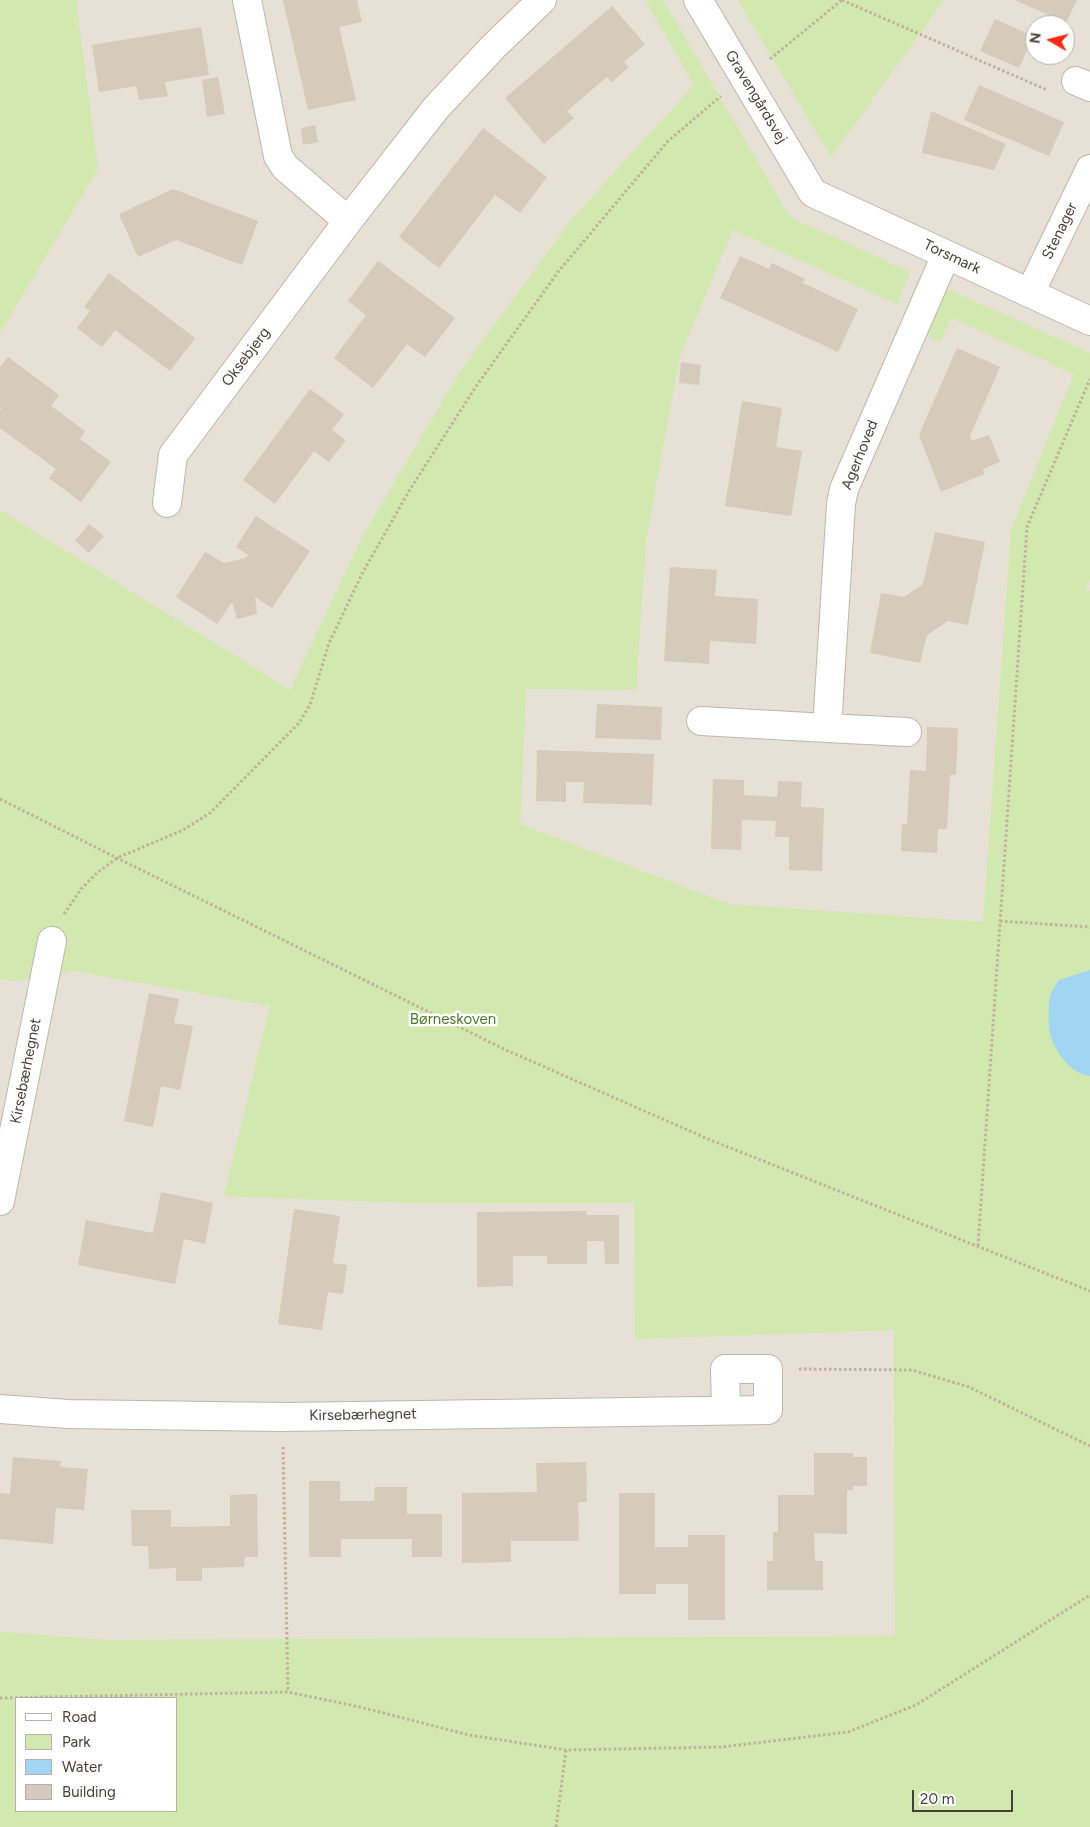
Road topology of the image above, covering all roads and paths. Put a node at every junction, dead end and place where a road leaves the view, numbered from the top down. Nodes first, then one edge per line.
1 (248, 0) edge
2 (542, 0) edge
3 (698, 0) edge
4 (842, 0) edge
5 (745, 80) junction
6 (1083, 84) edge
7 (1090, 169) edge
8 (813, 193) joint
9 (348, 220) junction
10 (946, 255) junction
11 (1030, 292) junction
12 (1090, 321) edge
13 (1090, 379) edge
14 (166, 503) dead end
15 (701, 721) dead end
16 (828, 728) junction
17 (907, 732) dead end
18 (0, 799) edge
19 (116, 858) junction
20 (1000, 921) junction
21 (1090, 927) edge
22 (52, 941) joint
23 (0, 1201) edge
24 (978, 1247) junction
25 (1090, 1291) edge
26 (768, 1369) junction
27 (0, 1409) edge
28 (726, 1410) junction
29 (282, 1417) junction
30 (1090, 1446) edge
31 (1090, 1595) edge
32 (288, 1692) junction
33 (48, 1697) edge
34 (0, 1698) edge
35 (15, 1698) edge
36 (566, 1750) junction
37 (556, 1827) edge

1 - 9 street
2 - 9 street, Oksebjerg
3 - 5 street, Gravengårdsvej
4 - 5 path
4 - 6 path
5 - 8 street, Gravengårdsvej
5 - 19 path
7 - 11 street, Stenager
8 - 10 street, Torsmark
9 - 14 street, Oksebjerg
10 - 11 street, Torsmark
10 - 16 street, Agerhoved
11 - 12 street, Torsmark
13 - 20 path
15 - 16 street
16 - 17 street
18 - 19 path
19 - 22 path
19 - 24 path
20 - 21 path
20 - 24 path
22 - 23 street, Kirsebærhegnet
24 - 25 path
26 - 28 street, Kirsebærhegnet
26 - 28 street
26 - 30 path
27 - 29 street, Kirsebærhegnet
28 - 29 street, Kirsebærhegnet
29 - 32 path
31 - 36 path
32 - 33 path
32 - 36 path
34 - 35 path
36 - 37 path

